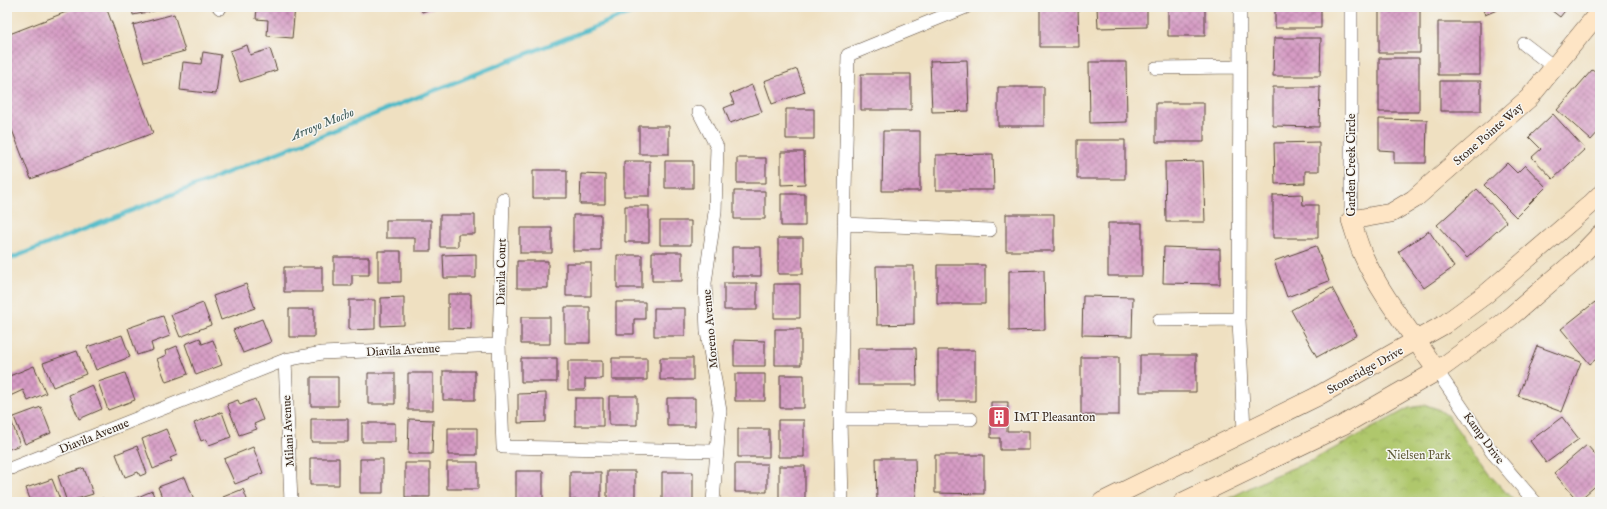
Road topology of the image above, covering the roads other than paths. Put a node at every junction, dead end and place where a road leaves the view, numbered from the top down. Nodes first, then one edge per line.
1 (966, 7) edge
2 (1240, 7) edge
3 (1351, 7) edge
4 (1600, 11) edge
5 (1524, 44) dead end
6 (1240, 67) junction
7 (1554, 67) junction
8 (1156, 68) dead end
9 (700, 112) dead end
10 (1600, 195) edge
11 (503, 199) dead end
12 (1351, 220) junction
13 (844, 224) junction
14 (990, 230) dead end
15 (1600, 236) edge
16 (1239, 319) junction
17 (1159, 320) dead end
18 (1417, 340) junction
19 (499, 345) junction
20 (285, 360) junction
21 (1436, 371) junction
22 (840, 419) junction
23 (971, 419) dead end
24 (1244, 432) junction
25 (716, 451) junction
26 (12, 468) dead end
27 (292, 502) edge
28 (714, 502) edge
29 (842, 502) edge
30 (1102, 502) edge
31 (1183, 502) edge
32 (1535, 502) edge

1 - 13 street
2 - 6 street
3 - 12 street, Garden Creek Circle
4 - 7 main road, Stone Pointe Way
5 - 7 street
6 - 8 street
6 - 16 street
7 - 12 main road, Stone Pointe Way
9 - 25 street, Moreno Avenue
10 - 18 main road, Stoneridge Drive
11 - 19 street, Diavila Court
12 - 18 main road, Garden Creek Circle
13 - 14 street
13 - 22 street
15 - 21 main road
16 - 17 street
16 - 24 street
18 - 21 main road, Garden Creek Circle
18 - 24 main road, Stoneridge Drive
19 - 20 street, Diavila Avenue
19 - 25 street
20 - 26 street, Diavila Avenue
20 - 27 street, Milani Avenue
21 - 31 main road
21 - 32 street, Kamp Drive
22 - 23 street
22 - 29 street
24 - 30 main road, Stoneridge Drive
25 - 28 street, Moreno Avenue

